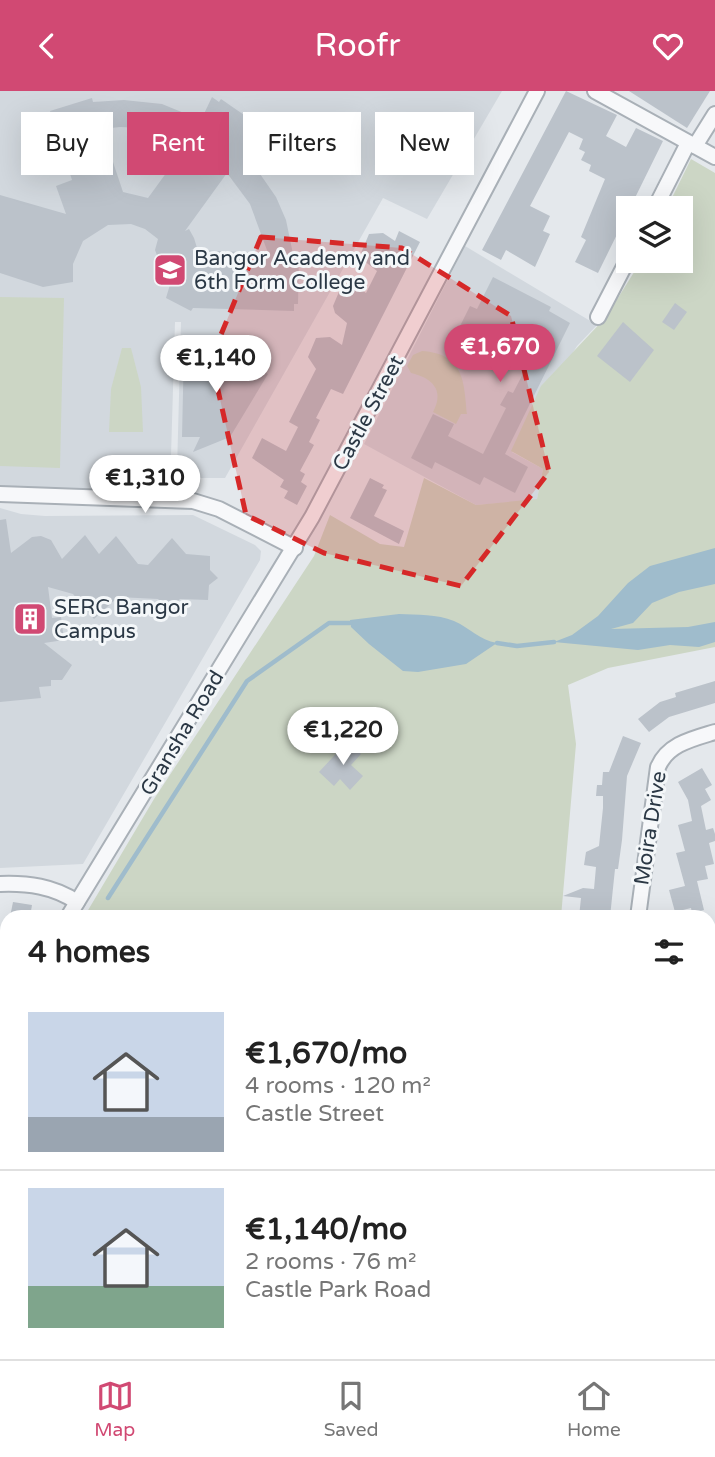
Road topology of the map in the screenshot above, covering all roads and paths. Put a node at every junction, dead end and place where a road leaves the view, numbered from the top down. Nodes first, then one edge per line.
1 (537, 91) edge
2 (595, 91) edge
3 (715, 114) edge
4 (692, 144) junction
5 (715, 157) edge
6 (662, 196) edge
7 (621, 273) edge
8 (598, 317) dead end
9 (0, 494) edge
10 (295, 548) junction
11 (715, 732) edge
12 (0, 884) edge
13 (77, 902) junction
14 (72, 910) edge
15 (639, 910) edge

1 - 10 street, Castle Street
2 - 4 street
3 - 4 street
4 - 5 street
4 - 6 street
7 - 8 street
9 - 10 street
10 - 13 street, Gransha Road
11 - 15 street, Moira Drive
12 - 13 street
13 - 14 street, Gransha Road

